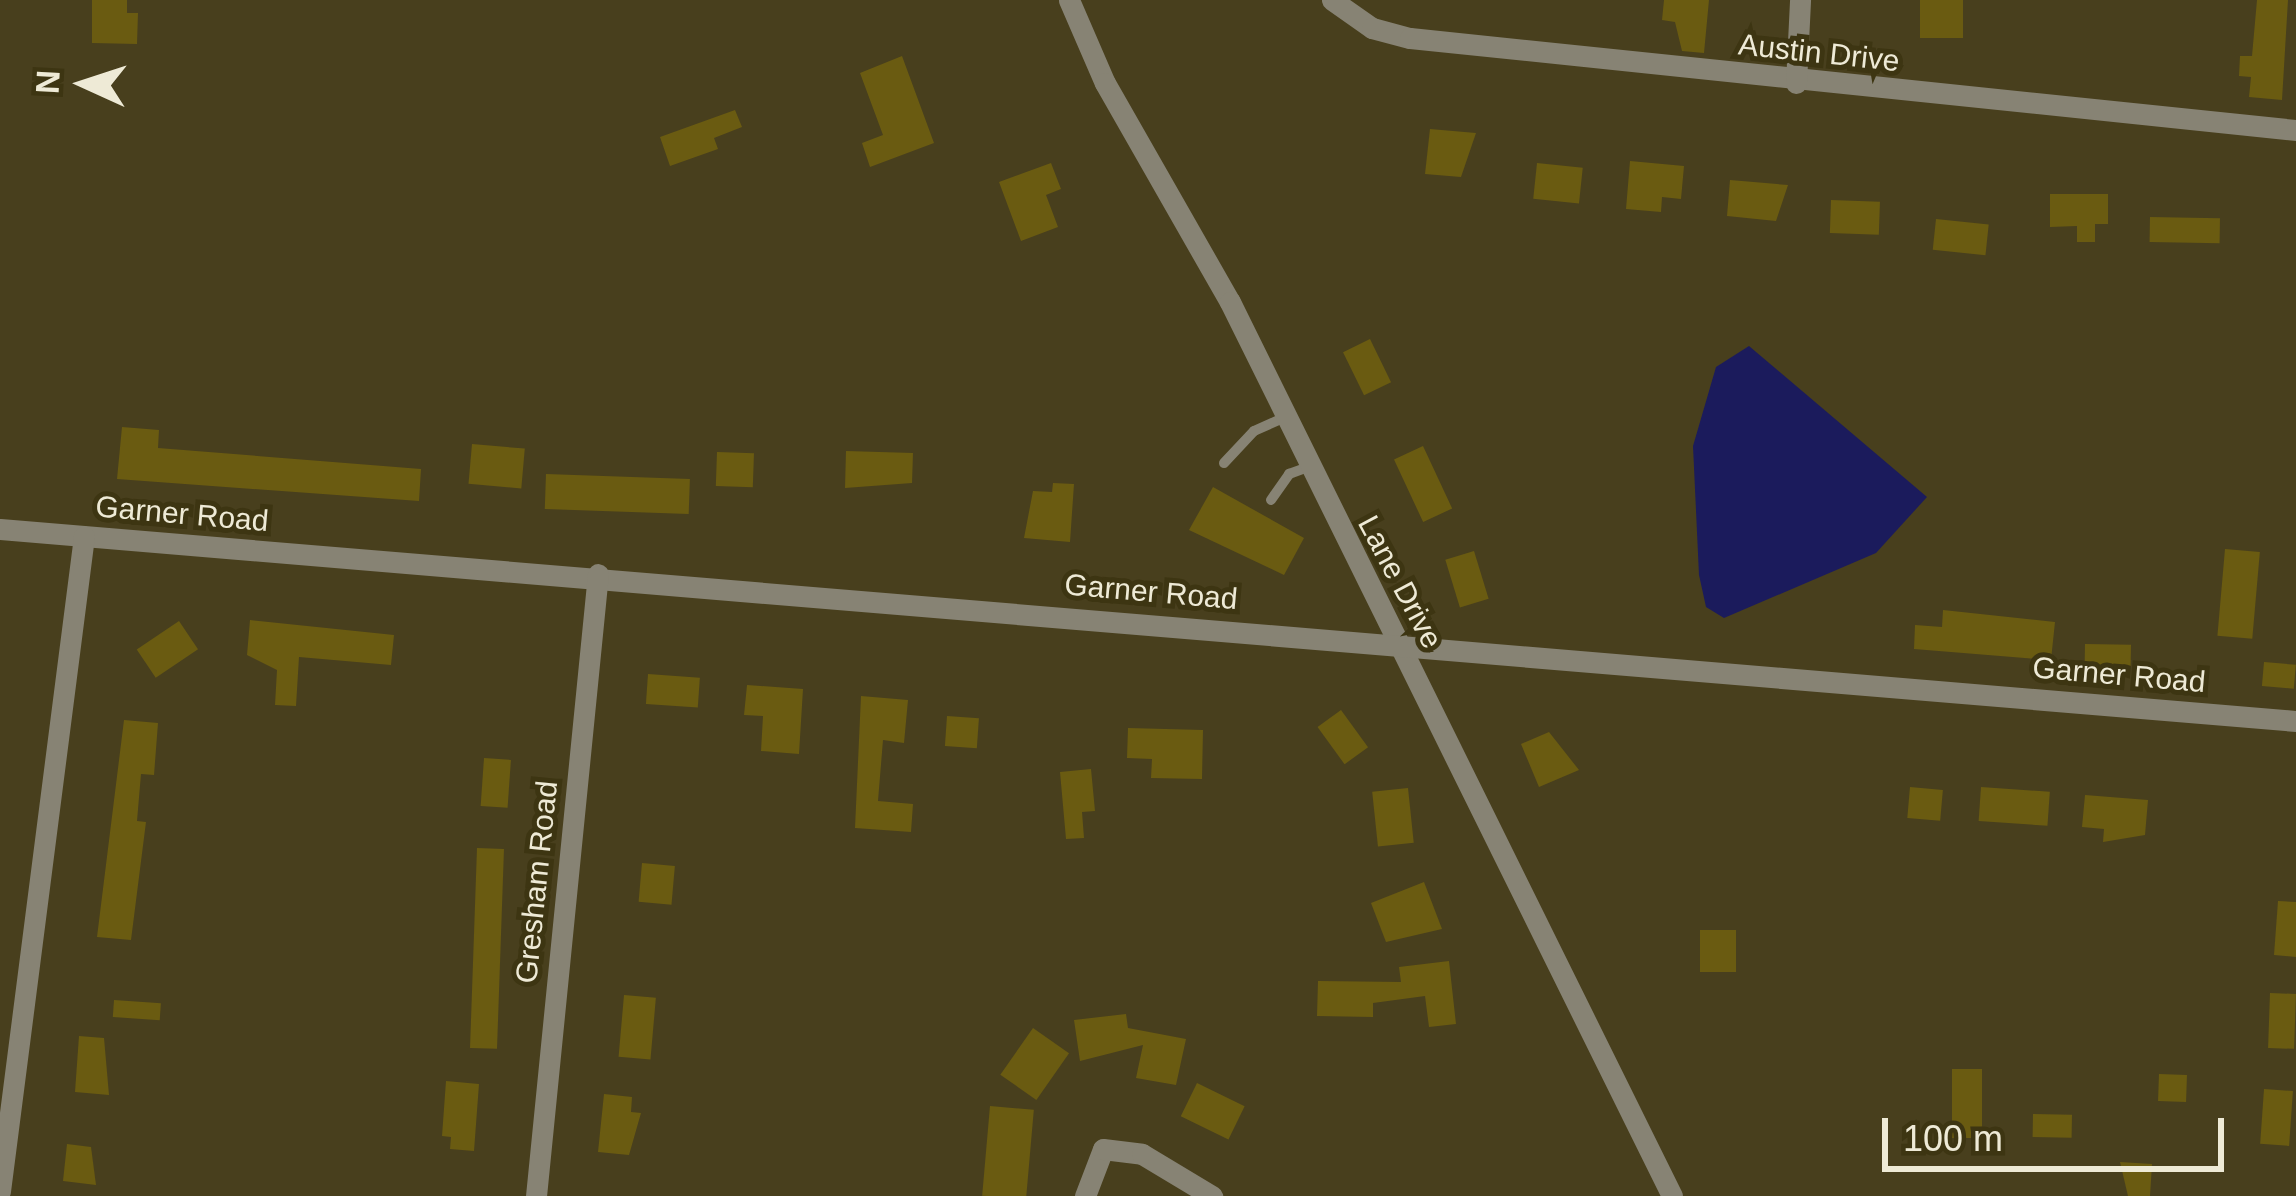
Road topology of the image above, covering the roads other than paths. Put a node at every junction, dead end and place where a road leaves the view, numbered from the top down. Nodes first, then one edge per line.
1 (1069, 0) edge
2 (1800, 0) edge
3 (1337, 5) edge
4 (1796, 83) junction
5 (2296, 130) edge
6 (1285, 417) junction
7 (1224, 463) dead end
8 (1308, 467) junction
9 (1271, 500) dead end
10 (0, 530) edge
11 (83, 536) junction
12 (598, 574) junction
13 (1399, 643) junction
14 (2296, 721) edge
15 (7, 1094) edge
16 (0, 1191) edge
17 (536, 1196) edge
18 (1085, 1196) edge
19 (1212, 1196) edge
20 (1672, 1196) edge

1 - 6 street, Lane Drive
2 - 4 street
3 - 4 street, Austin Drive
4 - 5 street, Austin Drive
6 - 7 lane
6 - 8 street, Lane Drive
8 - 9 lane
8 - 13 street, Lane Drive
10 - 11 street, Garner Road
11 - 12 street, Garner Road
11 - 15 street
12 - 13 street, Garner Road
12 - 17 street, Gresham Road
13 - 14 street, Garner Road
13 - 20 street, Lane Drive
15 - 16 street
18 - 19 street

